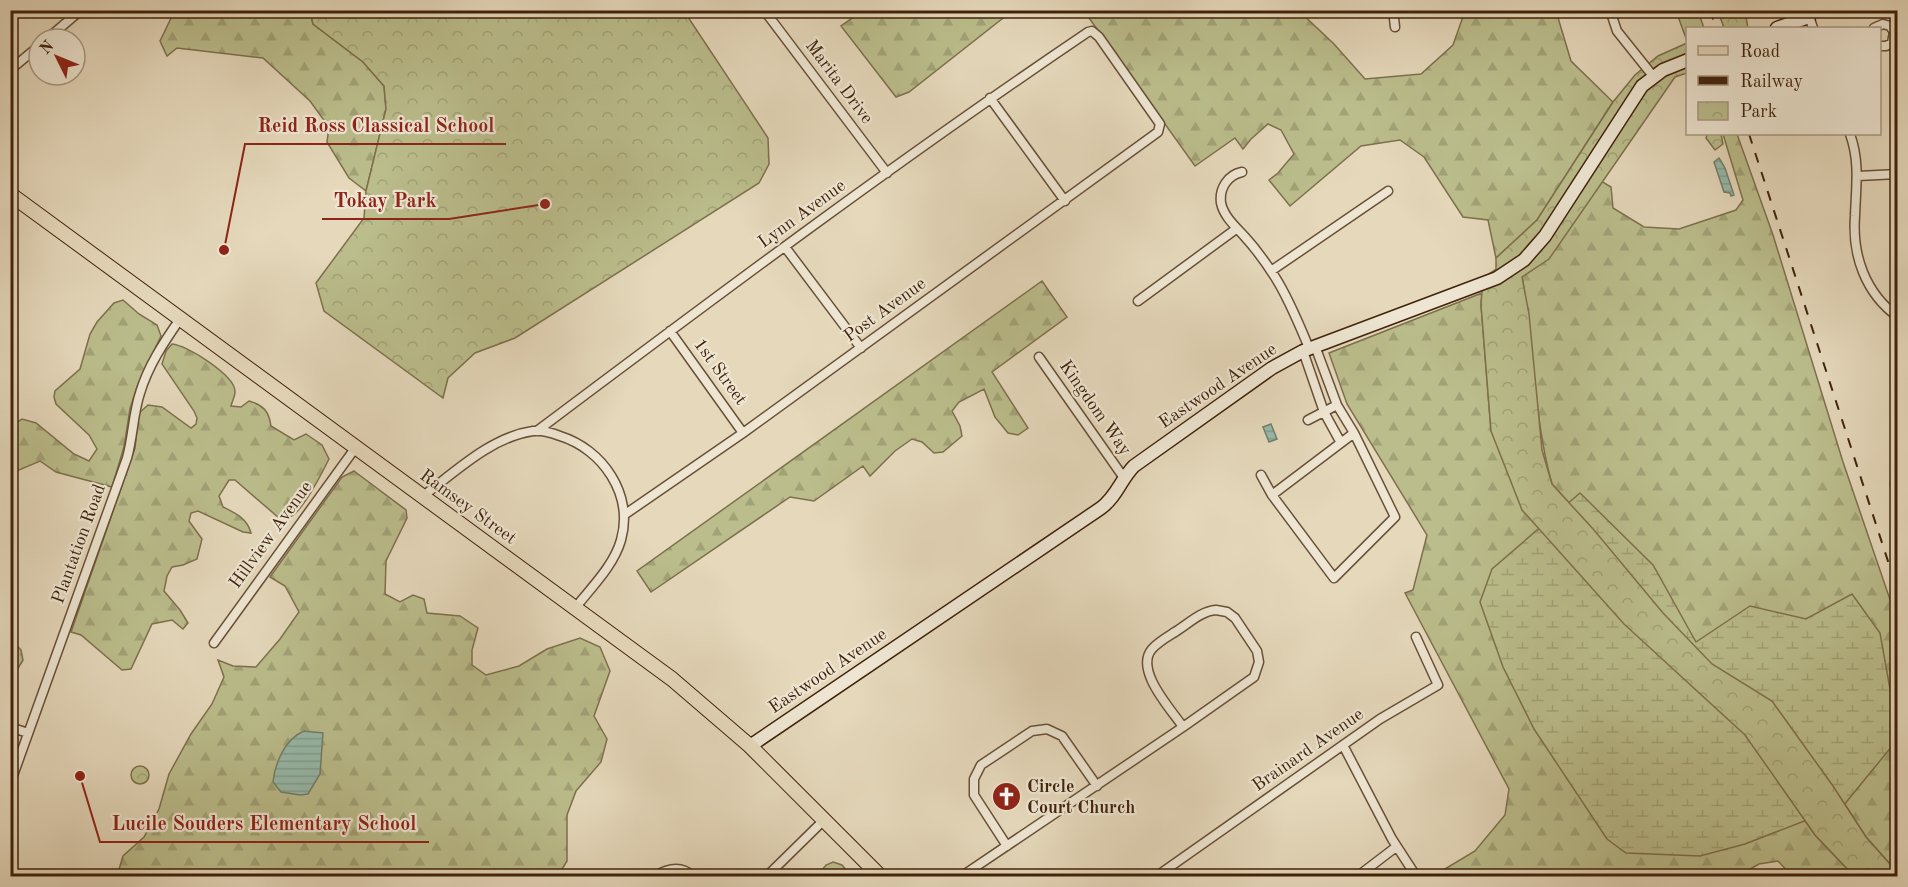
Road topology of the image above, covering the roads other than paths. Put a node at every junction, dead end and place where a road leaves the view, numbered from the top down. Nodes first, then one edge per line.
1 (81, 10) edge
2 (764, 10) edge
3 (1393, 10) edge
4 (1610, 10) edge
5 (1810, 19) edge
6 (61, 27) edge
7 (1395, 27) dead end
8 (1781, 27) edge
9 (1876, 27) edge
10 (1881, 47) edge
11 (27, 56) edge
12 (1686, 61) edge
13 (10, 70) edge
14 (1653, 76) junction
15 (990, 98) junction
16 (1160, 127) joint
17 (1850, 135) edge
18 (1242, 172) dead end
19 (887, 173) junction
20 (1898, 174) edge
21 (1858, 176) junction
22 (1388, 191) dead end
23 (10, 194) edge
24 (1065, 201) junction
25 (1236, 229) junction
26 (785, 247) junction
27 (1271, 271) junction
28 (1138, 301) dead end
29 (1898, 317) edge
30 (180, 319) junction
31 (670, 331) junction
32 (861, 348) junction
33 (1309, 349) junction
34 (1039, 357) dead end
35 (1337, 405) junction
36 (1324, 412) junction
37 (1308, 420) dead end
38 (537, 431) junction
39 (743, 433) junction
40 (1354, 433) junction
41 (1341, 443) junction
42 (356, 447) junction
43 (1898, 460) edge
44 (1261, 475) dead end
45 (1125, 478) junction
46 (1272, 495) junction
47 (423, 496) junction
48 (1898, 502) edge
49 (624, 515) junction
50 (575, 608) junction
51 (1416, 637) dead end
52 (214, 643) dead end
53 (10, 727) edge
54 (1183, 727) junction
55 (28, 733) junction
56 (1343, 745) junction
57 (750, 746) junction
58 (10, 784) edge
59 (1098, 786) junction
60 (824, 820) junction
61 (1007, 846) junction
62 (1396, 847) junction
63 (655, 876) edge
64 (693, 876) edge
65 (767, 876) edge
66 (880, 876) edge
67 (962, 876) edge
68 (1157, 876) edge
69 (1358, 876) edge
70 (1416, 876) edge

1 - 6 street
2 - 19 street, Marita Drive
3 - 7 street
4 - 14 street
5 - 8 street
9 - 10 street
11 - 13 street
12 - 14 street, Eastwood Avenue
14 - 33 street, Eastwood Avenue
15 - 16 street, Lynn Avenue
15 - 19 street, Lynn Avenue
15 - 24 street
16 - 24 street, Post Avenue
17 - 21 street
18 - 25 street
19 - 26 street, Lynn Avenue
20 - 21 street
21 - 29 street
22 - 27 street
23 - 30 main road, Ramsey Street
24 - 32 street, Post Avenue
25 - 27 street
25 - 28 street
26 - 31 street, Lynn Avenue
26 - 32 street
27 - 33 street
30 - 42 main road, Ramsey Street
30 - 55 street, Plantation Road
31 - 38 street, Lynn Avenue
31 - 39 street, 1st Street
32 - 39 street, Post Avenue
33 - 35 street
33 - 36 street
33 - 45 street, Eastwood Avenue
34 - 45 street, Kingdom Way
35 - 36 street
35 - 40 street
36 - 37 street
36 - 41 street
38 - 47 street
38 - 49 street
39 - 49 street, Post Avenue
40 - 41 street
40 - 46 street
41 - 46 street
42 - 47 main road, Ramsey Street
42 - 52 street, Hillview Avenue
43 - 48 street
44 - 46 street
45 - 57 street, Eastwood Avenue
47 - 50 main road, Ramsey Street
49 - 50 street
50 - 57 main road, Ramsey Street
51 - 56 street, Brainard Avenue
53 - 55 street
54 - 54 street
54 - 59 street
55 - 58 street, Plantation Road
56 - 62 street
56 - 68 street, Brainard Avenue
57 - 60 main road, Ramsey Street
59 - 61 street
59 - 61 street
60 - 65 street
60 - 66 main road, Ramsey Street
61 - 67 street
62 - 69 street
62 - 70 street
63 - 64 street

